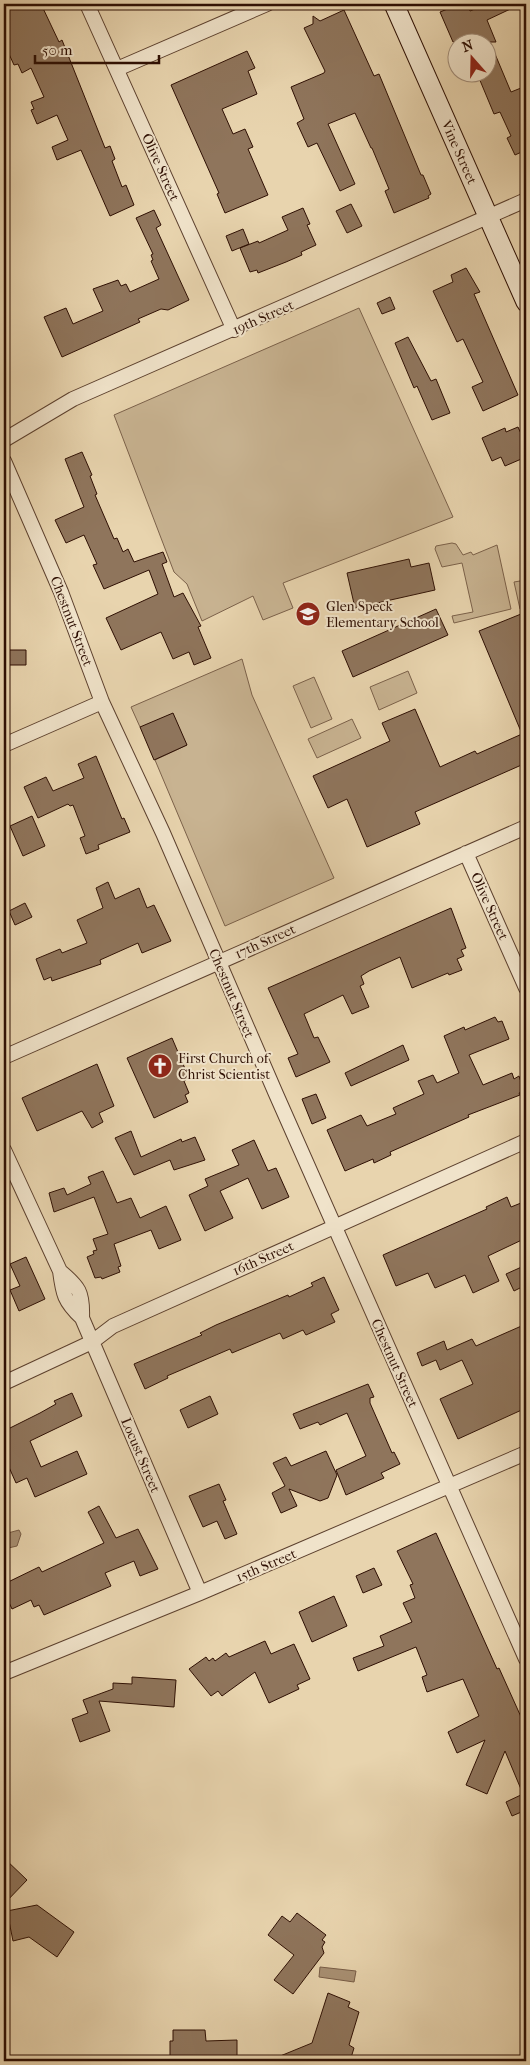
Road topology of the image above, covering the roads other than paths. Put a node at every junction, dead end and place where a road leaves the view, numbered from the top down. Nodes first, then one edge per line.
1 (88, 4) edge
2 (267, 4) edge
3 (394, 4) edge
4 (117, 69) junction
5 (526, 200) edge
6 (488, 217) junction
7 (526, 302) edge
8 (234, 330) junction
9 (4, 440) edge
10 (4, 462) edge
11 (102, 702) junction
12 (4, 745) edge
13 (526, 826) edge
14 (466, 853) junction
15 (219, 961) junction
16 (526, 988) edge
17 (4, 1056) edge
18 (526, 1141) edge
19 (4, 1150) edge
20 (334, 1227) junction
21 (92, 1342) junction
22 (4, 1383) edge
23 (526, 1453) edge
24 (450, 1487) junction
25 (200, 1593) junction
26 (526, 1659) edge
27 (4, 1673) edge

1 - 4 street, Olive Street
2 - 4 street
3 - 6 street, Vine Street
4 - 8 street, Olive Street
5 - 6 street, 19th Street
6 - 7 street, Vine Street
6 - 8 street, 19th Street
8 - 9 street, 19th Street
10 - 11 street, Chestnut Street
11 - 12 street
11 - 15 street, Chestnut Street
13 - 14 street, 17th Street
14 - 15 street, 17th Street
14 - 16 street, Olive Street
15 - 17 street, 17th Street
15 - 20 street, Chestnut Street
18 - 20 street, 16th Street
19 - 21 street, Locust Street
20 - 21 street, 16th Street
20 - 24 street, Chestnut Street
21 - 22 street, 16th Street
21 - 25 street, Locust Street
23 - 24 street, 15th Street
24 - 25 street, 15th Street
24 - 26 street, Chestnut Street
25 - 27 street, 15th Street

